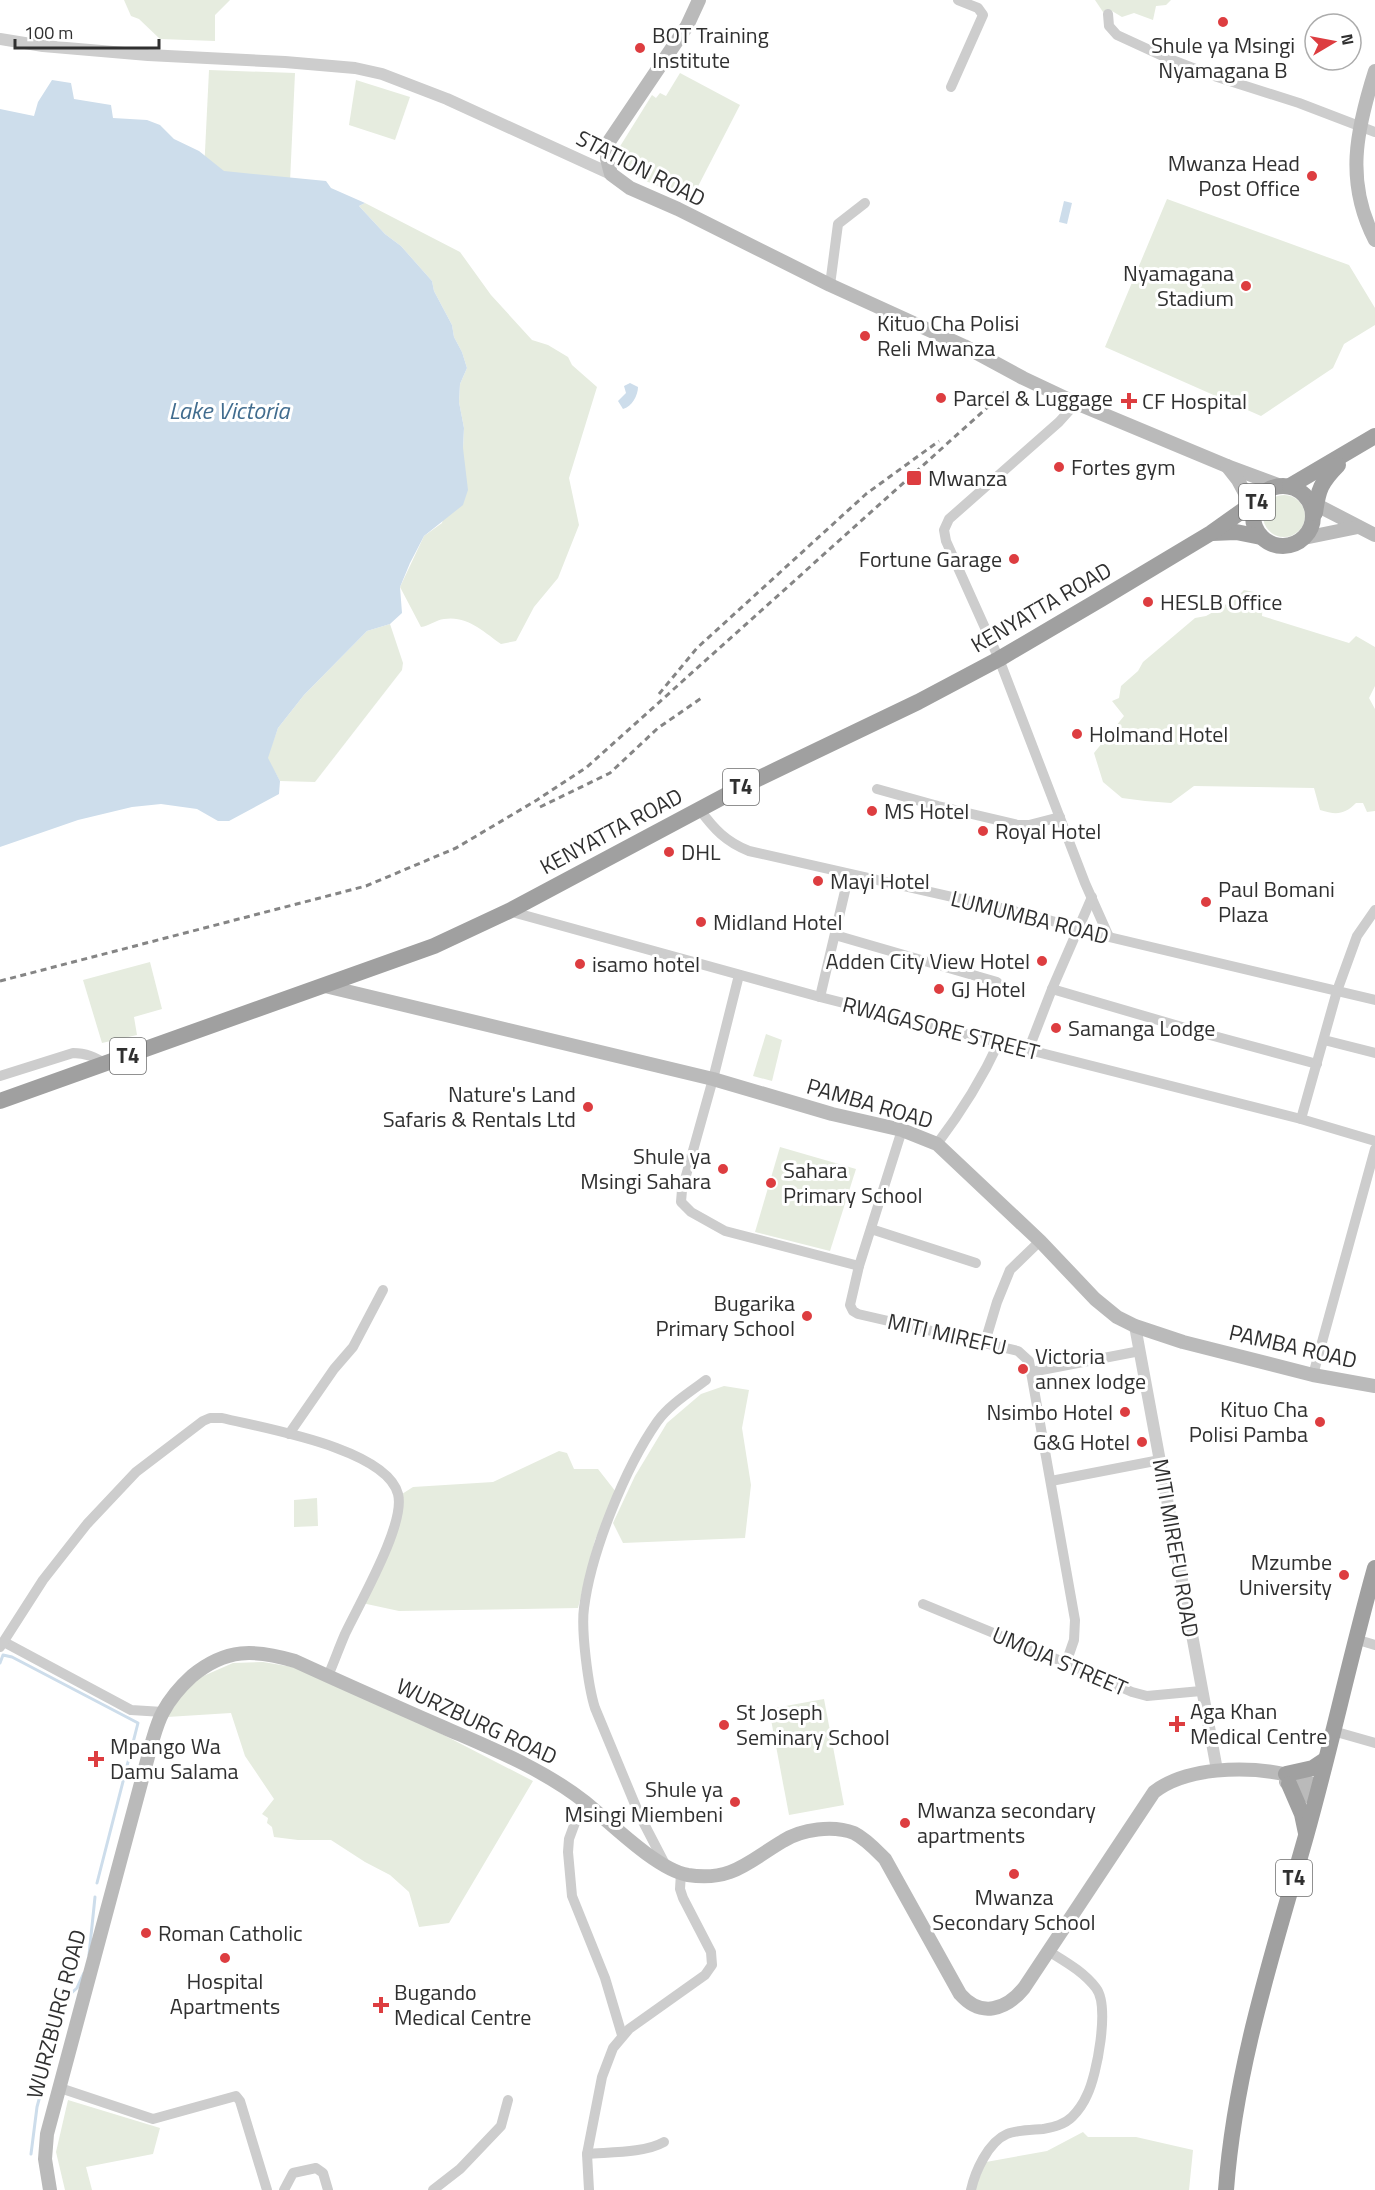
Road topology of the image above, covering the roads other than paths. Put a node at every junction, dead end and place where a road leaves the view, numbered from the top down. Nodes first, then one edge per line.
1 (699, 0) edge
2 (963, 1) edge
3 (1108, 15) dead end
4 (0, 39) edge
5 (1375, 71) edge
6 (951, 87) dead end
7 (1360, 127) junction
8 (1375, 132) edge
9 (611, 174) junction
10 (865, 203) dead end
11 (1375, 240) edge
12 (830, 285) junction
13 (1076, 403) junction
14 (1375, 436) edge
15 (1351, 452) junction
16 (1227, 466) junction
17 (1285, 486) junction
18 (1253, 508) junction
19 (1313, 508) junction
20 (1358, 527) junction
21 (1211, 533) junction
22 (1375, 535) edge
23 (1262, 537) junction
24 (1304, 538) junction
25 (999, 659) junction
26 (877, 789) dead end
27 (700, 810) junction
28 (1060, 817) junction
29 (849, 874) junction
30 (1092, 897) junction
31 (1375, 910) edge
32 (509, 911) junction
33 (1078, 928) junction
34 (835, 935) junction
35 (1109, 937) junction
36 (739, 975) junction
37 (998, 982) dead end
38 (325, 986) junction
39 (1052, 989) junction
40 (1337, 991) junction
41 (820, 997) junction
42 (1375, 1000) edge
43 (1324, 1040) junction
44 (999, 1042) junction
45 (1028, 1051) junction
46 (1375, 1053) edge
47 (106, 1064) junction
48 (1317, 1064) junction
49 (0, 1076) edge
50 (713, 1079) junction
51 (0, 1101) edge
52 (1301, 1119) junction
53 (902, 1130) junction
54 (1375, 1141) edge
55 (937, 1144) junction
56 (1375, 1149) edge
57 (871, 1229) junction
58 (1040, 1241) junction
59 (976, 1263) dead end
60 (859, 1266) junction
61 (383, 1290) dead end
62 (1135, 1326) junction
63 (985, 1342) junction
64 (1140, 1352) junction
65 (1031, 1372) junction
66 (1313, 1375) junction
67 (706, 1380) dead end
68 (1375, 1386) edge
69 (289, 1434) junction
70 (1160, 1460) junction
71 (1051, 1481) junction
72 (1375, 1568) edge
73 (924, 1604) dead end
74 (1355, 1639) junction
75 (2, 1644) edge
76 (1375, 1645) edge
77 (1066, 1662) junction
78 (328, 1676) junction
79 (1201, 1691) junction
80 (163, 1712) junction
81 (1333, 1731) junction
82 (1375, 1743) edge
83 (1326, 1760) junction
84 (1217, 1770) junction
85 (1287, 1779) junction
86 (1317, 1793) junction
87 (583, 1801) junction
88 (1307, 1834) junction
89 (667, 1868) junction
90 (681, 1873) junction
91 (1050, 1952) junction
92 (622, 2035) junction
93 (60, 2088) junction
94 (508, 2100) dead end
95 (664, 2142) dead end
96 (587, 2154) junction
97 (50, 2190) edge
98 (267, 2190) edge
99 (284, 2190) edge
100 (328, 2190) edge
101 (433, 2190) edge
102 (589, 2190) edge
103 (970, 2190) edge
104 (1226, 2190) edge

1 - 9 main road
2 - 6 street
3 - 7 street
4 - 9 street, STATION ROAD
5 - 7 main road
7 - 8 street
7 - 11 main road
9 - 12 main road, STATION ROAD
10 - 12 street
12 - 13 main road, STATION ROAD
13 - 16 main road, STATION ROAD
13 - 25 street
14 - 15 highway, T4
15 - 17 highway, T4
15 - 19 highway, T4
16 - 17 main road, STATION ROAD
16 - 18 main road
17 - 18 highway, T4
17 - 19 highway, T4
18 - 21 highway, KENYATTA ROAD / T4
18 - 23 highway, T4
19 - 20 main road
19 - 24 highway, T4
20 - 22 main road
20 - 24 main road
21 - 23 highway, T4
21 - 25 highway, KENYATTA ROAD / T4
23 - 24 highway, T4
25 - 27 highway, KENYATTA ROAD / T4
25 - 28 street
26 - 28 street
27 - 29 street, LUMUMBA ROAD
27 - 32 highway, KENYATTA ROAD / T4
28 - 30 street
29 - 33 street, LUMUMBA ROAD
29 - 34 street
30 - 33 street
30 - 35 street
31 - 40 street
32 - 36 street, RWAGASORE STREET
32 - 38 highway, KENYATTA ROAD / T4
33 - 35 street, LUMUMBA ROAD
33 - 39 street
34 - 37 street
34 - 41 street
35 - 40 street, LUMUMBA ROAD
36 - 41 street, RWAGASORE STREET
36 - 50 street
38 - 47 highway, KENYATTA ROAD / T4
38 - 50 main road, PAMBA ROAD
39 - 45 street
39 - 48 street
40 - 42 street, LUMUMBA ROAD
40 - 43 street
41 - 44 street, RWAGASORE STREET
43 - 46 street
43 - 48 street
44 - 45 street, RWAGASORE STREET
44 - 55 street
45 - 52 street, RWAGASORE STREET
47 - 49 street
47 - 51 highway, KENYATTA ROAD / T4
48 - 52 street
50 - 53 main road, PAMBA ROAD
50 - 60 street
52 - 54 street, RWAGASORE STREET
53 - 55 main road, PAMBA ROAD
53 - 57 street, MITI MIREFU
55 - 58 main road, PAMBA ROAD
56 - 66 street
57 - 59 street
57 - 60 street, MITI MIREFU
58 - 62 main road, PAMBA ROAD
58 - 63 street
60 - 63 street, MITI MIREFU
61 - 69 street
62 - 64 street, MITI MIREFU ROAD
62 - 66 main road, PAMBA ROAD
63 - 65 street, MITI MIREFU
64 - 65 street
64 - 70 street, MITI MIREFU ROAD
65 - 71 street, MITI MIREFU
66 - 68 main road, PAMBA ROAD
67 - 89 street
69 - 75 street
69 - 78 street
70 - 71 street
70 - 79 street, MITI MIREFU ROAD
71 - 77 street, MITI MIREFU
72 - 74 highway, T4
73 - 77 street, UMOJA STREET
74 - 76 street
74 - 81 highway, T4
75 - 80 street
77 - 79 street, UMOJA STREET
78 - 80 main road, WURZBURG ROAD
78 - 87 main road, WURZBURG ROAD
79 - 84 street, MITI MIREFU ROAD
80 - 93 main road, WURZBURG ROAD
81 - 82 street
81 - 83 highway, T4
83 - 85 highway
83 - 86 highway, T4
84 - 85 main road, WURZBURG ROAD
84 - 91 main road, WURZBURG ROAD
85 - 86 main road, WURZBURG ROAD
85 - 88 highway
86 - 88 highway, T4
87 - 89 main road, WURZBURG ROAD
87 - 92 street
88 - 104 highway, T4
89 - 90 main road, WURZBURG ROAD
90 - 91 main road, WURZBURG ROAD
90 - 92 street
91 - 103 street
92 - 96 street
93 - 97 main road, WURZBURG ROAD
93 - 98 street
94 - 101 street
95 - 96 street
96 - 102 street
99 - 100 street

